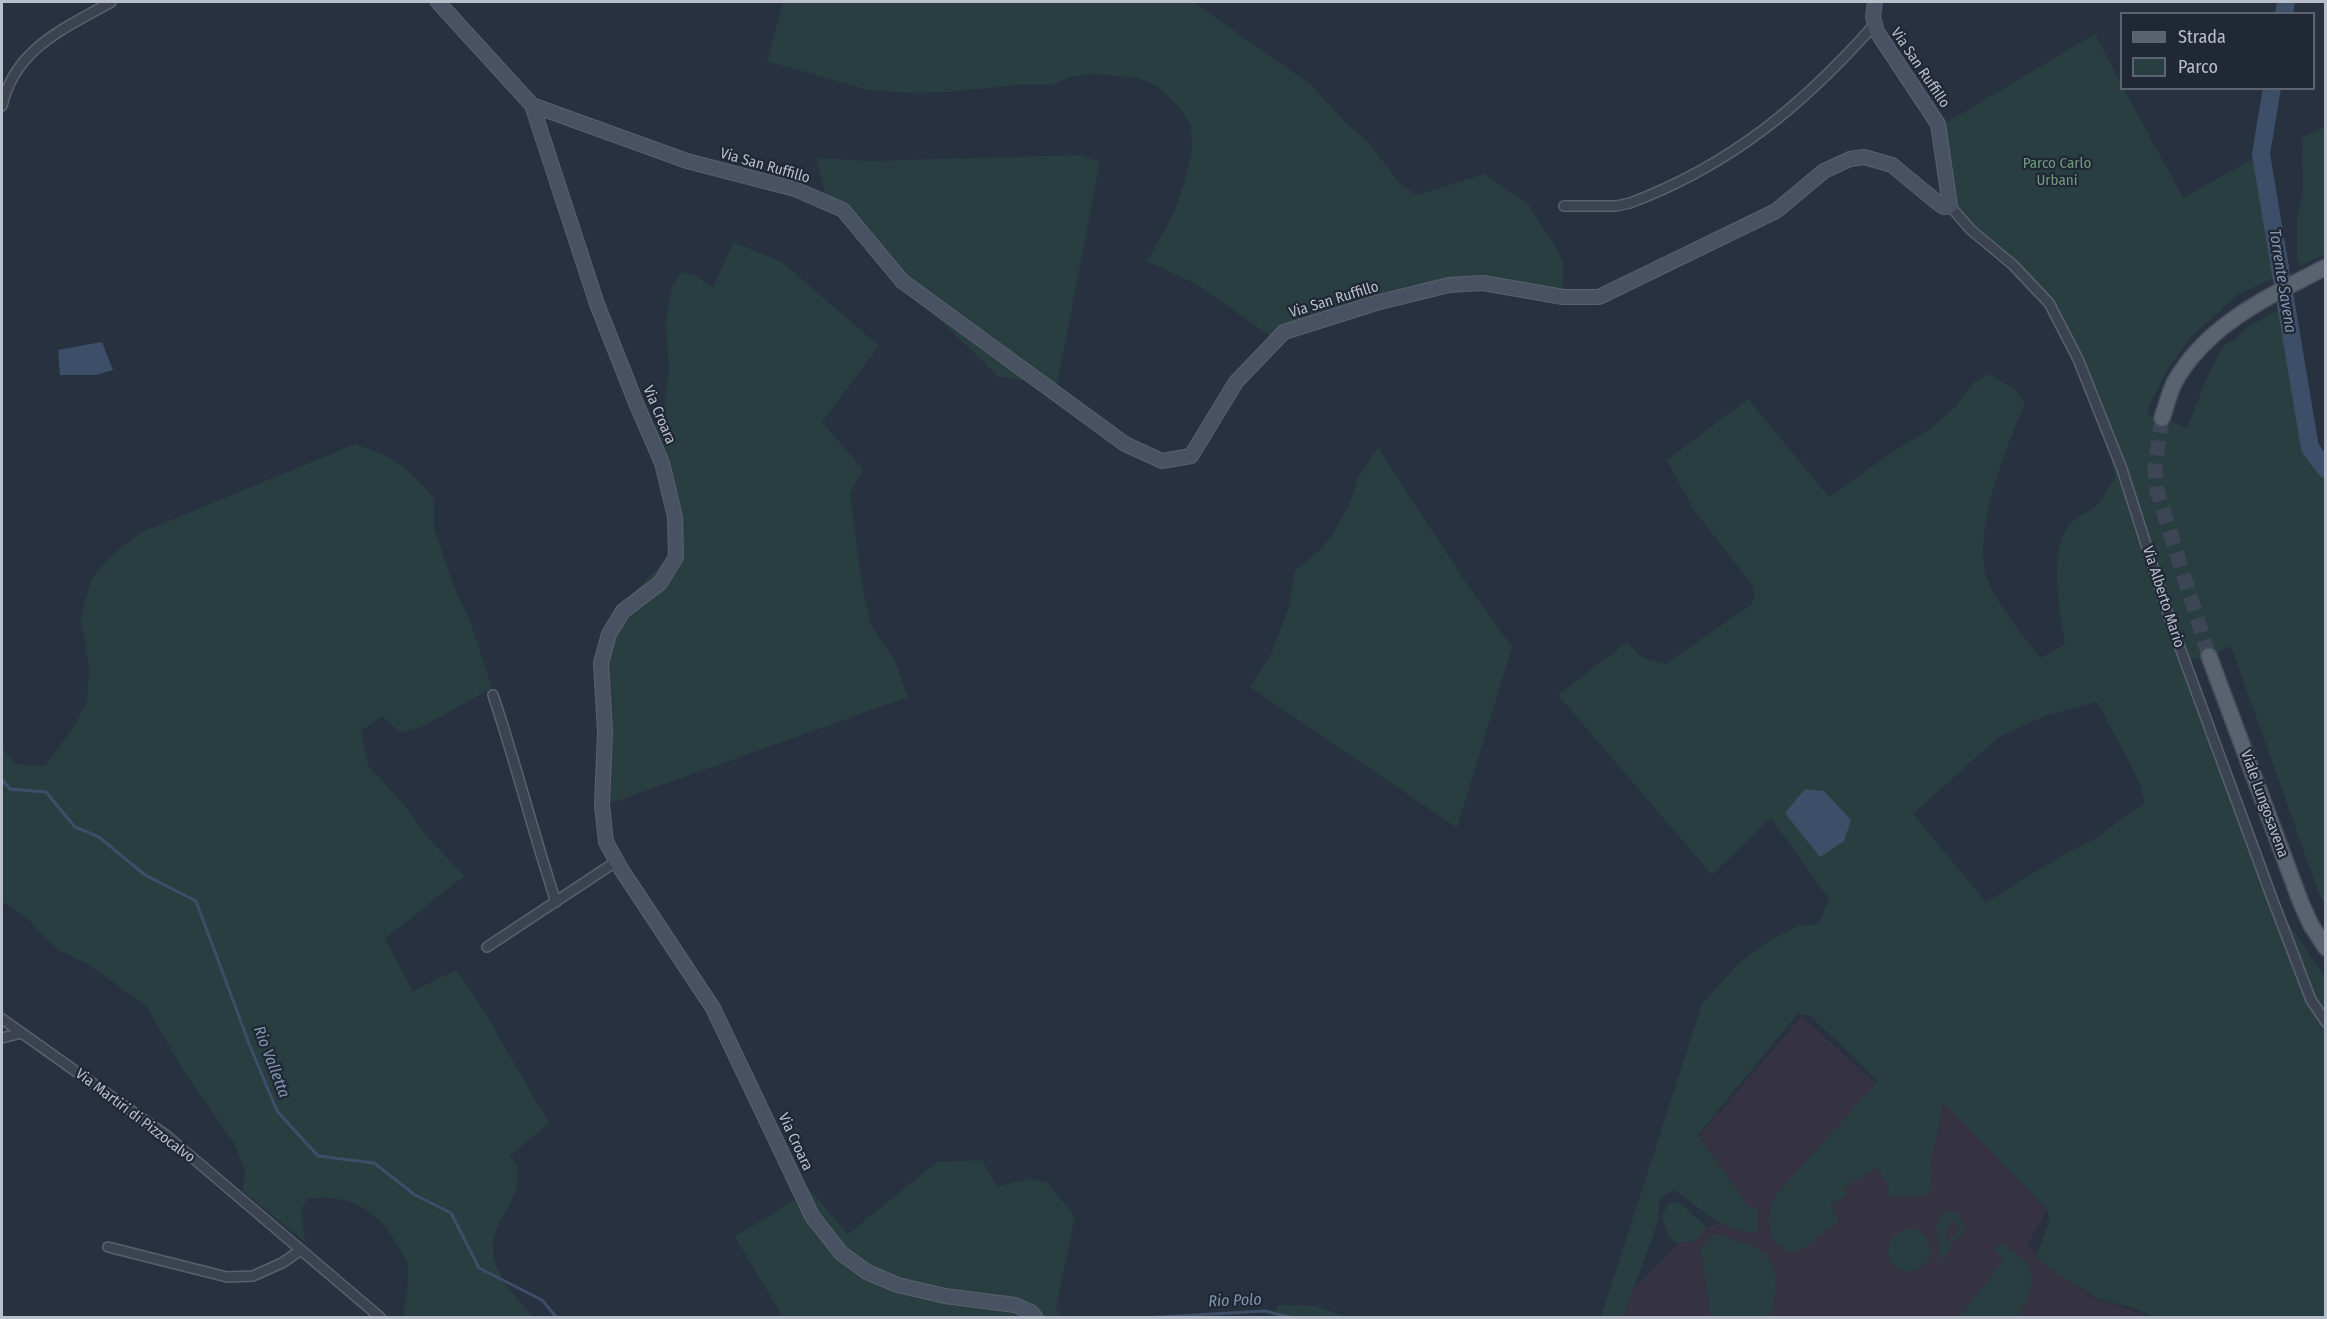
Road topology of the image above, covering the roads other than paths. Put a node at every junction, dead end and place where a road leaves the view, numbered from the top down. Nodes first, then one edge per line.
1 (111, 2) edge
2 (438, 2) edge
3 (1875, 2) edge
4 (1874, 25) junction
5 (532, 105) junction
6 (2, 106) edge
7 (1564, 206) dead end
8 (1950, 206) junction
9 (2325, 267) edge
10 (2162, 418) tunnel mouth
11 (2209, 656) tunnel mouth
12 (493, 695) dead end
13 (617, 861) junction
14 (556, 902) junction
15 (487, 947) dead end
16 (2325, 948) edge
17 (2, 1019) edge
18 (2325, 1022) edge
19 (21, 1033) junction
20 (2, 1038) edge
21 (108, 1247) dead end
22 (301, 1250) junction
23 (381, 1317) edge
24 (1036, 1317) edge

1 - 6 street
2 - 5 street, Via Croara
3 - 4 street, Via San Ruffillo
4 - 7 street, Via San Ruffillo
4 - 8 street, Via San Ruffillo
5 - 8 street, Via San Ruffillo
5 - 13 street, Via Croara
8 - 18 street, Via Alberto Mario
9 - 10 main road
11 - 16 main road, Viale Lungosavena
12 - 14 street
13 - 14 street
13 - 24 street, Via Croara
14 - 15 street
17 - 19 street, Via Martiri di Pizzocalvo
19 - 20 street
19 - 22 street, Via Martiri di Pizzocalvo
21 - 22 street
22 - 23 street, Via Martiri di Pizzocalvo

